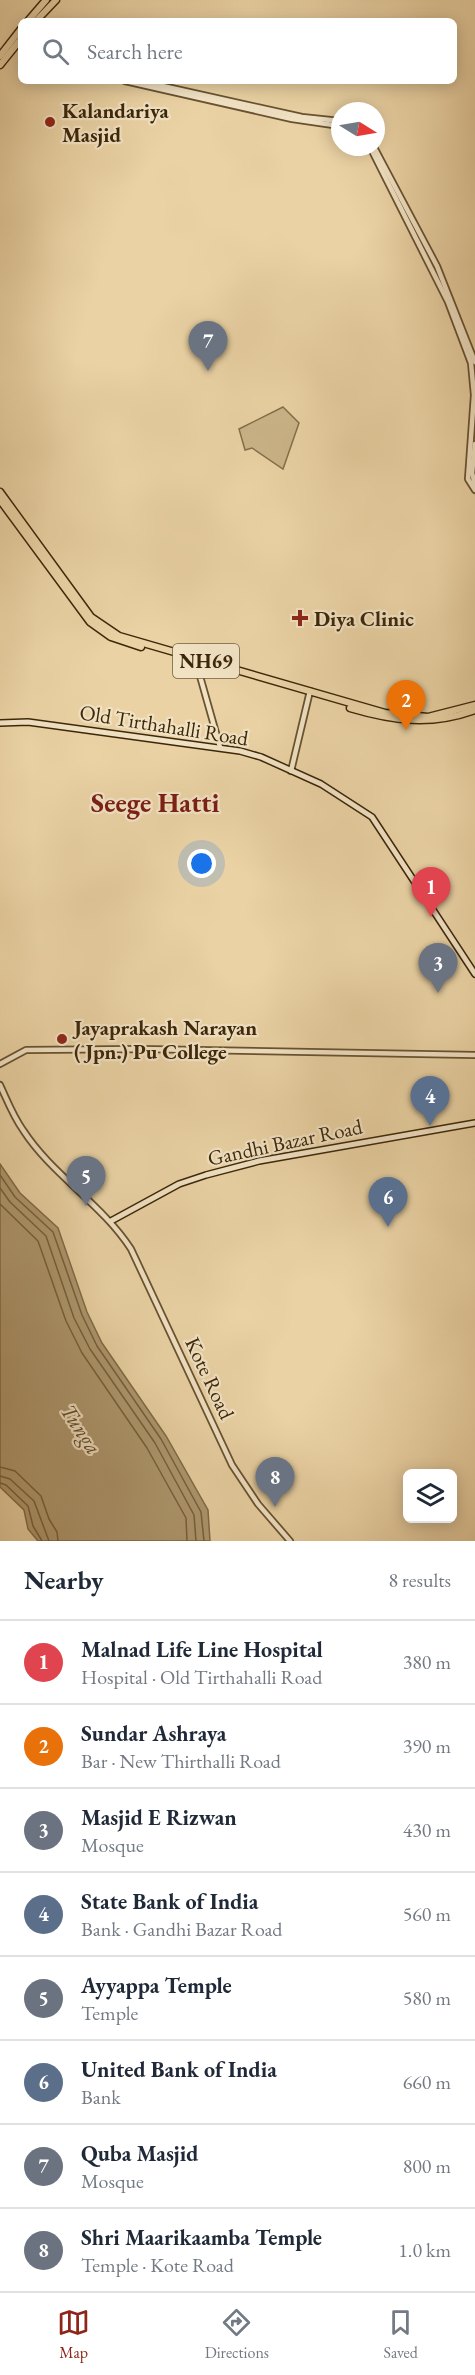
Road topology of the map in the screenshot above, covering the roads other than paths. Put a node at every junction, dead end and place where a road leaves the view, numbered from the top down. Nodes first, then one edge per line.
1 (46, 0) edge
2 (56, 0) edge
3 (31, 18) edge
4 (39, 18) edge
5 (18, 42) edge
6 (0, 56) edge
7 (0, 64) edge
8 (138, 84) edge
9 (154, 84) edge
10 (331, 120) edge
11 (331, 126) edge
12 (375, 156) edge
13 (379, 156) edge
14 (475, 362) edge
15 (475, 444) edge
16 (475, 484) edge
17 (475, 490) edge
18 (0, 492) edge
19 (0, 500) edge
20 (76, 601) junction
21 (196, 662) junction
22 (309, 693) junction
23 (475, 705) edge
24 (475, 710) edge
25 (0, 723) edge
26 (220, 747) junction
27 (291, 771) junction
28 (475, 974) edge
29 (475, 1055) edge
30 (0, 1064) edge
31 (0, 1085) edge
32 (475, 1123) edge
33 (111, 1221) junction
34 (290, 1541) edge

1 - 3 main road
2 - 4 main road
5 - 6 main road
5 - 7 main road
8 - 11 street
9 - 10 street
12 - 17 street
13 - 14 street
15 - 16 street
18 - 20 main road, NH69
19 - 20 main road, NH69
20 - 21 main road, NH69
20 - 22 main road, NH69
21 - 22 main road, NH69
21 - 26 street
22 - 23 main road, NH69
22 - 24 main road, NH69
22 - 27 street
25 - 26 main road, Old Tirthahalli Road
26 - 27 main road, Old Tirthahalli Road
27 - 28 main road, Old Tirthahalli Road
29 - 30 street
31 - 33 street, Kote Road
32 - 33 main road, Gandhi Bazar Road
33 - 34 street, Kote Road

